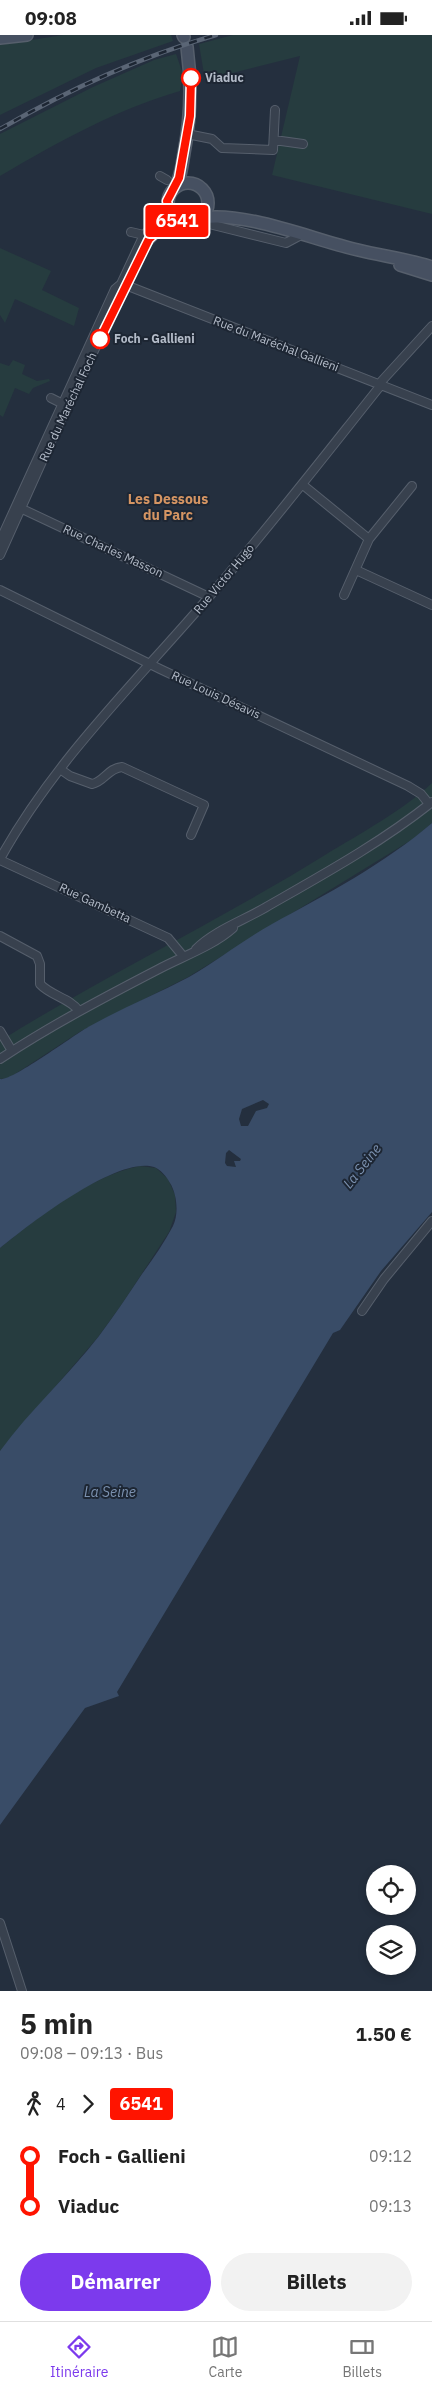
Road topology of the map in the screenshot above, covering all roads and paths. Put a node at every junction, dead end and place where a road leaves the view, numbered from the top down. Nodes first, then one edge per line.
1 (27, 35) edge
2 (0, 38) edge
3 (188, 47) dead end
4 (275, 110) dead end
5 (186, 139) junction
6 (274, 140) junction
7 (303, 144) dead end
8 (167, 181) junction
9 (194, 184) junction
10 (208, 199) junction
11 (167, 204) junction
12 (244, 219) junction
13 (200, 220) junction
14 (179, 222) junction
15 (131, 232) dead end
16 (144, 235) junction
17 (302, 235) junction
18 (358, 251) junction
19 (429, 264) edge
20 (432, 275) edge
21 (124, 285) junction
22 (432, 326) edge
23 (380, 384) junction
24 (51, 398) dead end
25 (64, 405) junction
26 (432, 405) edge
27 (303, 485) junction
28 (412, 486) dead end
29 (18, 507) junction
30 (369, 539) junction
31 (0, 541) edge
32 (0, 555) edge
33 (356, 570) junction
34 (0, 590) edge
35 (344, 595) dead end
36 (209, 597) junction
37 (432, 605) edge
38 (151, 664) junction
39 (60, 769) junction
40 (431, 803) edge
41 (191, 835) dead end
42 (0, 860) edge
43 (0, 936) edge
44 (183, 956) junction
45 (79, 1011) junction
46 (0, 1031) edge
47 (12, 1051) junction
48 (0, 1059) edge
49 (432, 1221) edge
50 (362, 1311) dead end
51 (0, 1923) edge
52 (22, 1991) edge

1 - 2 main road
3 - 5 main road
4 - 6 street
5 - 6 street
5 - 8 main road
5 - 9 main road
6 - 7 street
8 - 9 main road
8 - 11 main road
9 - 10 main road
10 - 12 main road
10 - 13 main road
11 - 14 main road
11 - 16 street, Rue du Maréchal Foch
12 - 13 main road
12 - 17 main road
13 - 14 main road
13 - 17 street
14 - 21 street, Rue du Maréchal Foch
15 - 16 street
16 - 21 street, Rue du Maréchal Foch
17 - 18 main road
18 - 19 main road
18 - 20 main road
21 - 23 street, Rue du Maréchal Gallieni
21 - 25 street, Rue du Maréchal Foch
22 - 23 street, Rue Victor Hugo
23 - 26 street, Rue du Maréchal Gallieni
23 - 27 street, Rue Victor Hugo
24 - 25 street
25 - 29 street, Rue du Maréchal Foch
27 - 30 street
27 - 36 street, Rue Victor Hugo
28 - 30 street
29 - 31 street, Rue du Maréchal Foch
29 - 32 street, Rue du Maréchal Foch
29 - 36 street, Rue Charles Masson
30 - 33 street
33 - 35 street
33 - 37 street
34 - 38 street, Rue Louis Désavis
36 - 38 street, Rue Victor Hugo
38 - 39 street, Rue Victor Hugo
38 - 40 street, Rue Louis Désavis
39 - 41 street
39 - 42 street, Rue Victor Hugo
40 - 44 street
42 - 44 street, Rue Gambetta
43 - 45 street
44 - 45 street
45 - 47 street
46 - 47 street
47 - 48 street
49 - 50 street
51 - 52 street

